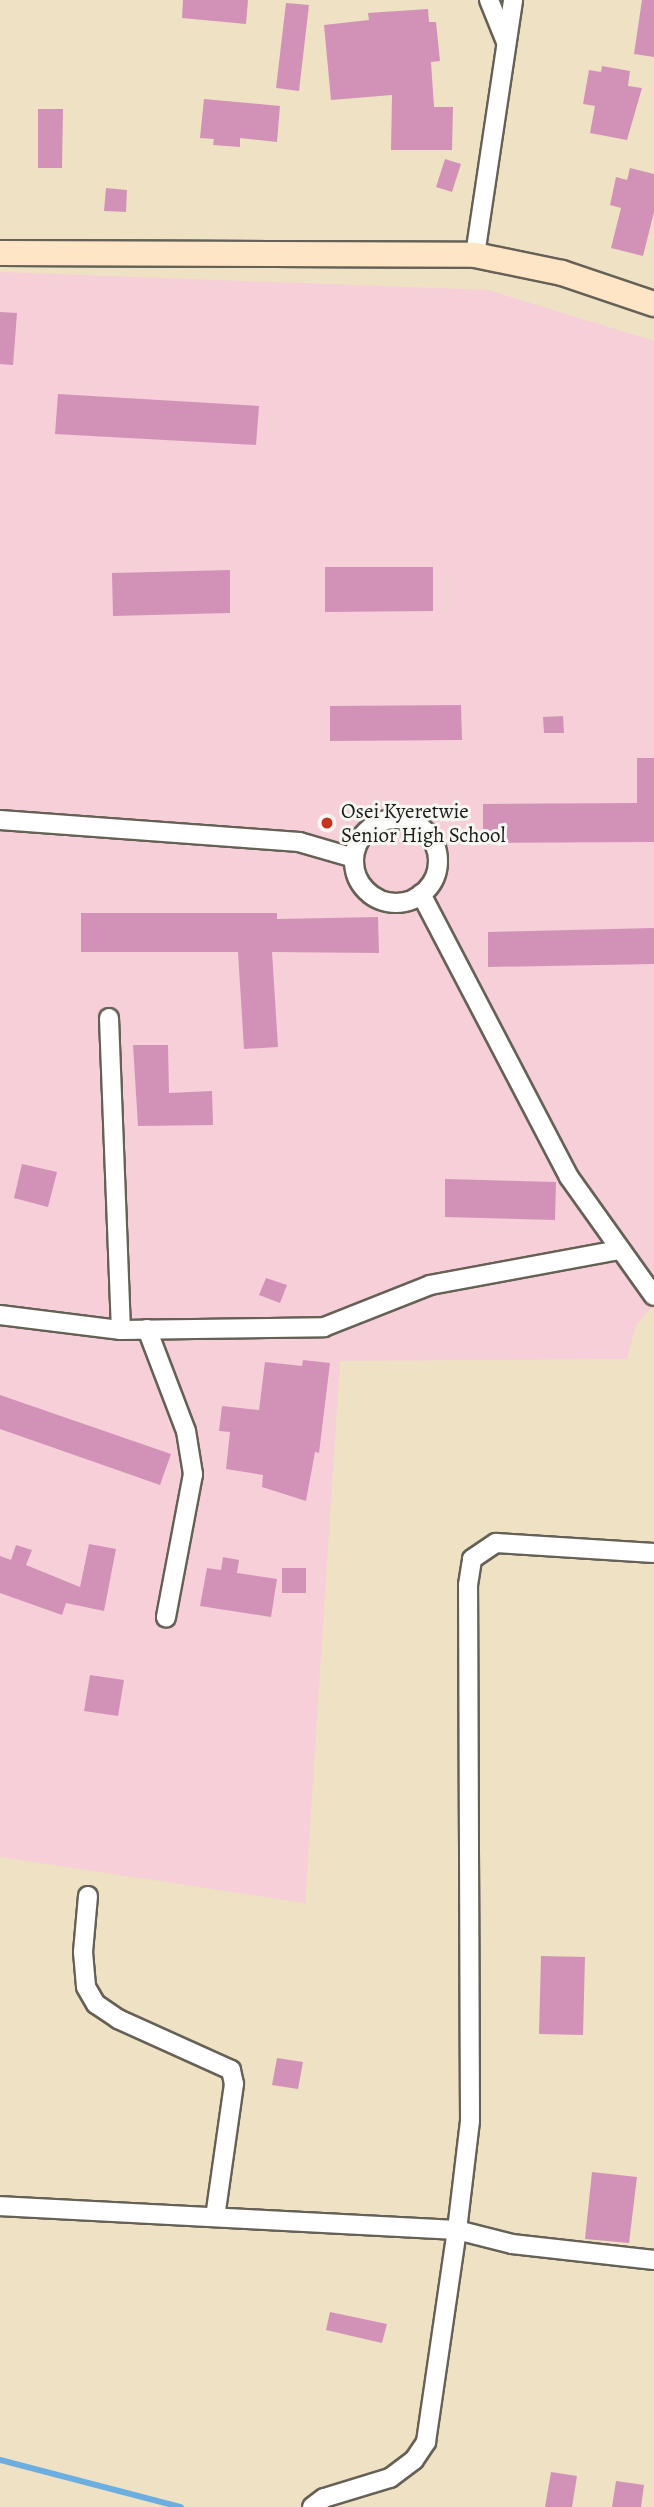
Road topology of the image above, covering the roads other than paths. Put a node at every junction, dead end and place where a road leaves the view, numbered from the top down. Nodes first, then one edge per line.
1 (489, 0) edge
2 (513, 0) edge
3 (506, 44) junction
4 (0, 253) edge
5 (475, 255) junction
6 (654, 303) edge
7 (0, 820) edge
8 (354, 858) junction
9 (421, 894) junction
10 (109, 1018) dead end
11 (619, 1250) junction
12 (654, 1296) edge
13 (0, 1315) edge
14 (121, 1329) junction
15 (146, 1329) junction
16 (654, 1553) edge
17 (166, 1617) dead end
18 (88, 1896) dead end
19 (0, 2206) edge
20 (215, 2217) junction
21 (457, 2230) junction
22 (654, 2260) edge
23 (312, 2507) edge

1 - 3 street
2 - 3 street
3 - 5 street
4 - 5 street
5 - 6 street
7 - 8 street
8 - 9 street
8 - 9 street
9 - 11 street
10 - 14 street
11 - 12 street
11 - 15 street
13 - 14 street
14 - 15 street
15 - 17 street
16 - 21 street
18 - 20 street
19 - 20 street
20 - 21 street
21 - 22 street
21 - 23 street

